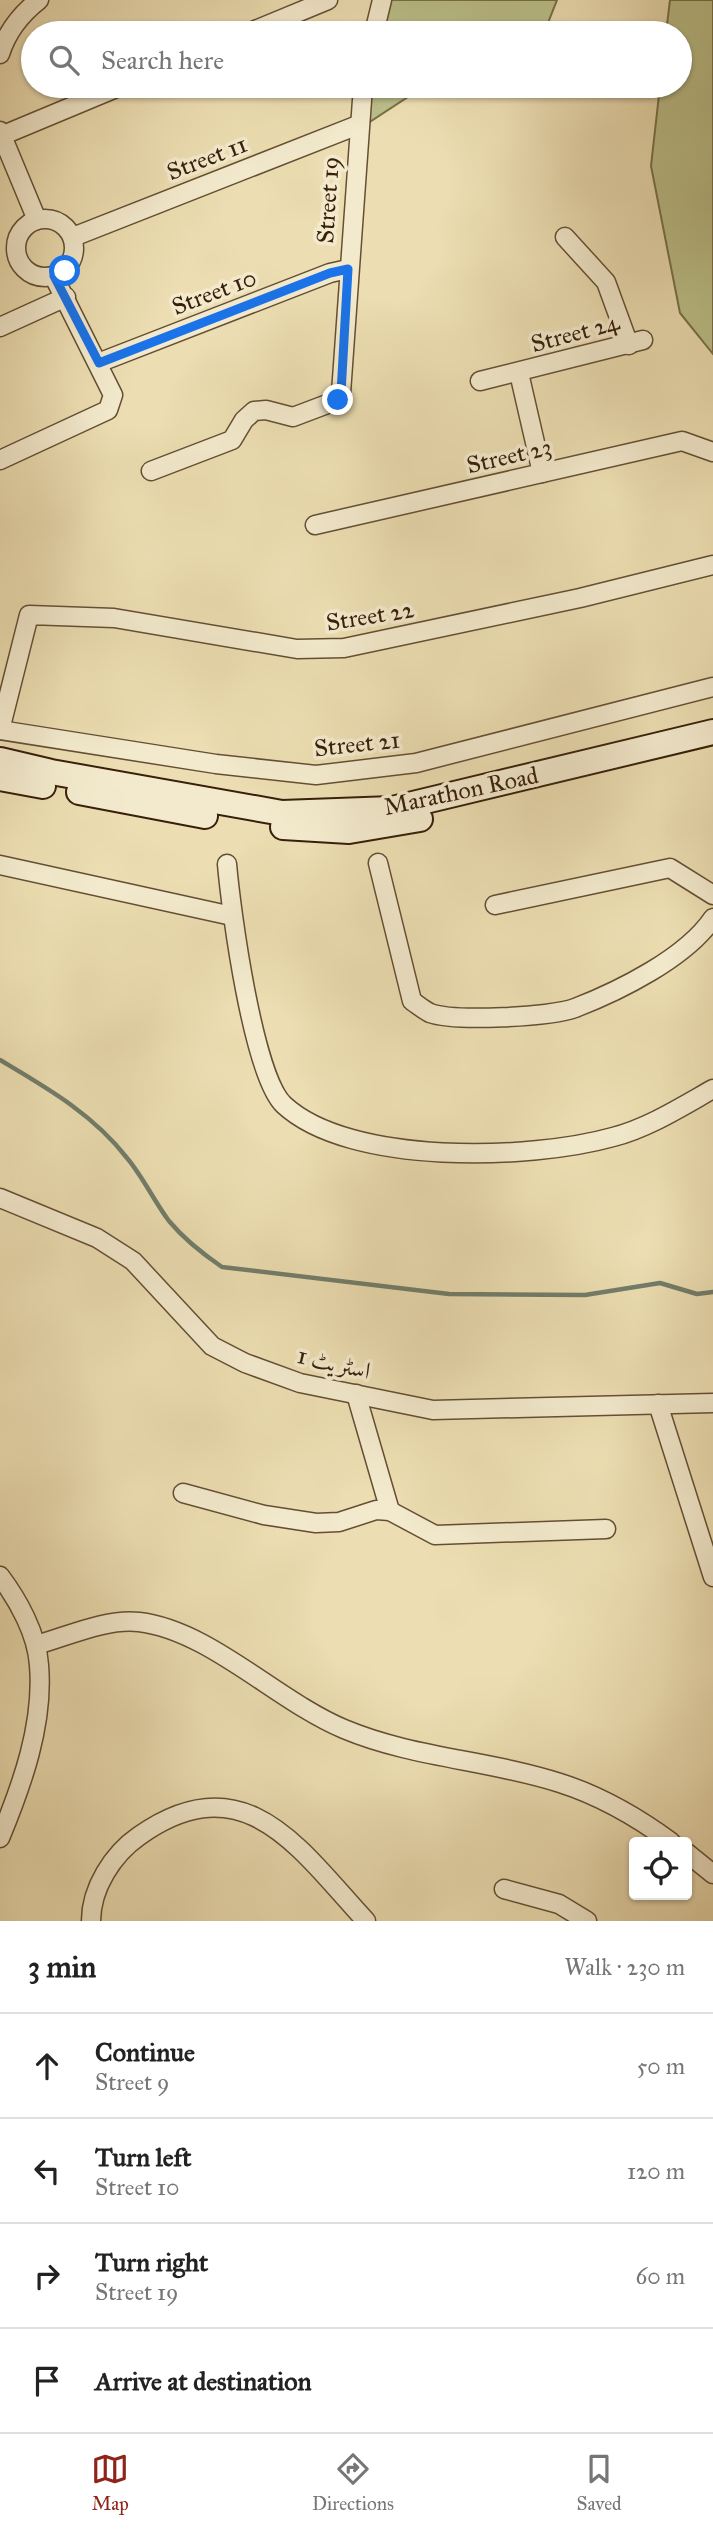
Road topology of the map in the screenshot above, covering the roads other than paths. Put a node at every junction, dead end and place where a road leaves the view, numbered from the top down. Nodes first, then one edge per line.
1 (40, 0) edge
2 (328, 0) edge
3 (382, 0) edge
4 (277, 21) edge
5 (377, 21) edge
6 (0, 54) edge
7 (90, 98) edge
8 (362, 98) edge
9 (359, 125) junction
10 (1, 133) edge
11 (37, 220) junction
12 (73, 237) junction
13 (565, 237) dead end
14 (8, 251) edge
15 (348, 269) junction
16 (54, 276) junction
17 (66, 297) junction
18 (0, 327) edge
19 (99, 363) junction
20 (519, 373) junction
21 (480, 381) dead end
22 (713, 452) edge
23 (0, 460) edge
24 (151, 471) dead end
25 (542, 473) junction
26 (315, 525) dead end
27 (713, 565) edge
28 (713, 687) edge
29 (0, 730) edge
30 (713, 732) edge
31 (713, 748) edge
32 (0, 760) edge
33 (0, 778) edge
34 (378, 863) dead end
35 (227, 864) dead end
36 (0, 865) edge
37 (713, 895) edge
38 (495, 905) dead end
39 (232, 916) junction
40 (713, 918) edge
41 (713, 1089) edge
42 (0, 1198) edge
43 (356, 1394) junction
44 (713, 1403) edge
45 (657, 1404) junction
46 (183, 1493) dead end
47 (390, 1511) junction
48 (606, 1529) dead end
49 (0, 1576) edge
50 (713, 1577) edge
51 (36, 1645) junction
52 (664, 1837) edge
53 (0, 1838) edge
54 (692, 1857) edge
55 (713, 1874) edge
56 (504, 1889) dead end
57 (92, 1921) edge
58 (366, 1921) edge
59 (587, 1921) edge

1 - 6 street
2 - 4 street
3 - 5 street
7 - 10 street
8 - 9 street, Street 19
9 - 12 street, Street 11
9 - 15 street, Street 19
10 - 11 street
11 - 12 street
11 - 14 street
12 - 16 street
13 - 20 street, Street 24
14 - 16 street
15 - 19 street, Street 10
15 - 24 street, Street 19
16 - 17 street
17 - 18 street
17 - 19 street
19 - 23 street
20 - 21 street, Street 24
20 - 25 street, Street 24
22 - 25 street, Street 23
25 - 26 street, Street 23
27 - 29 street, Street 22
28 - 29 street, Street 21
30 - 32 main road, Marathon Road
31 - 33 main road, Marathon Road
34 - 40 street
35 - 39 street
36 - 39 street
37 - 38 street
39 - 41 street
42 - 43 street, اسٹریٹ 1
43 - 45 street, اسٹریٹ 1
43 - 47 street
44 - 45 street, اسٹریٹ 1
45 - 50 street
46 - 47 street
47 - 48 street
49 - 51 street
51 - 52 street
51 - 53 street
54 - 55 street
56 - 59 street
57 - 58 street

